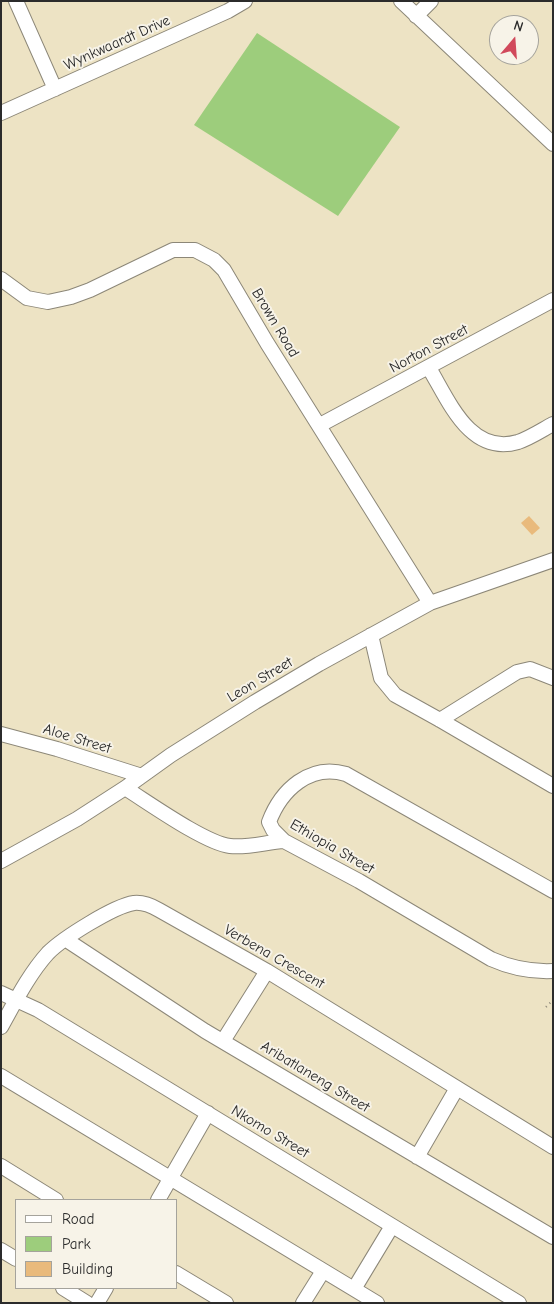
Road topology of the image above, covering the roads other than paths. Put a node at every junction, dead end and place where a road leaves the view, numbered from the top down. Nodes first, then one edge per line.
1 (16, 1) edge
2 (245, 1) edge
3 (400, 1) edge
4 (430, 1) edge
5 (416, 16) junction
6 (55, 89) junction
7 (1, 113) edge
8 (553, 144) edge
9 (1, 279) edge
10 (553, 300) edge
11 (429, 368) junction
12 (553, 424) edge
13 (320, 425) junction
14 (553, 560) edge
15 (430, 603) junction
16 (371, 636) junction
17 (553, 678) edge
18 (440, 720) junction
19 (1, 734) edge
20 (142, 776) junction
21 (553, 786) edge
22 (125, 788) junction
23 (284, 841) junction
24 (1, 861) edge
25 (553, 892) edge
26 (64, 939) junction
27 (553, 970) edge
28 (267, 971) junction
29 (1, 993) edge
30 (16, 1000) junction
31 (1, 1027) edge
32 (223, 1041) junction
33 (1, 1076) edge
34 (457, 1088) junction
35 (208, 1113) junction
36 (553, 1147) edge
37 (417, 1157) junction
38 (1, 1166) edge
39 (170, 1180) junction
40 (54, 1199) edge
41 (159, 1199) edge
42 (392, 1226) junction
43 (553, 1237) edge
44 (1, 1250) edge
45 (15, 1258) edge
46 (323, 1271) junction
47 (178, 1274) edge
48 (65, 1289) edge
49 (105, 1289) edge
50 (354, 1289) junction
51 (87, 1303) edge
52 (97, 1303) edge
53 (226, 1303) edge
54 (303, 1303) edge
55 (377, 1303) edge
56 (519, 1303) edge

1 - 6 street
2 - 6 street, Wynkwaardt Drive
3 - 5 street
4 - 5 street
5 - 8 street
6 - 7 street, Wynkwaardt Drive
9 - 13 street, Brown Road
10 - 11 street, Norton Street
11 - 12 street
11 - 13 street, Norton Street
13 - 15 street, Brown Road
14 - 15 street, Leon Street
15 - 16 street, Leon Street
16 - 18 street
16 - 20 street, Leon Street
17 - 18 street
18 - 21 street
19 - 20 street, Aloe Street
20 - 22 street, Leon Street
22 - 23 street
22 - 24 street, Leon Street
23 - 25 street, Ethiopia Street
23 - 27 street, Ethiopia Street
26 - 28 street, Verbena Crescent
26 - 30 street, Verbena Crescent
26 - 32 street, Aribatlaneng Street
28 - 32 street
28 - 34 street, Verbena Crescent
29 - 30 street, Nkomo Street
30 - 31 street, Verbena Crescent
30 - 35 street, Nkomo Street
32 - 37 street, Aribatlaneng Street
33 - 39 street
34 - 36 street, Verbena Crescent
34 - 37 street
35 - 39 street
35 - 42 street, Nkomo Street
37 - 43 street, Aribatlaneng Street
38 - 40 street
39 - 41 street
39 - 46 street
42 - 50 street
42 - 56 street, Nkomo Street
44 - 45 street
46 - 50 street
46 - 54 street
47 - 53 street
48 - 51 street
49 - 52 street
50 - 55 street

